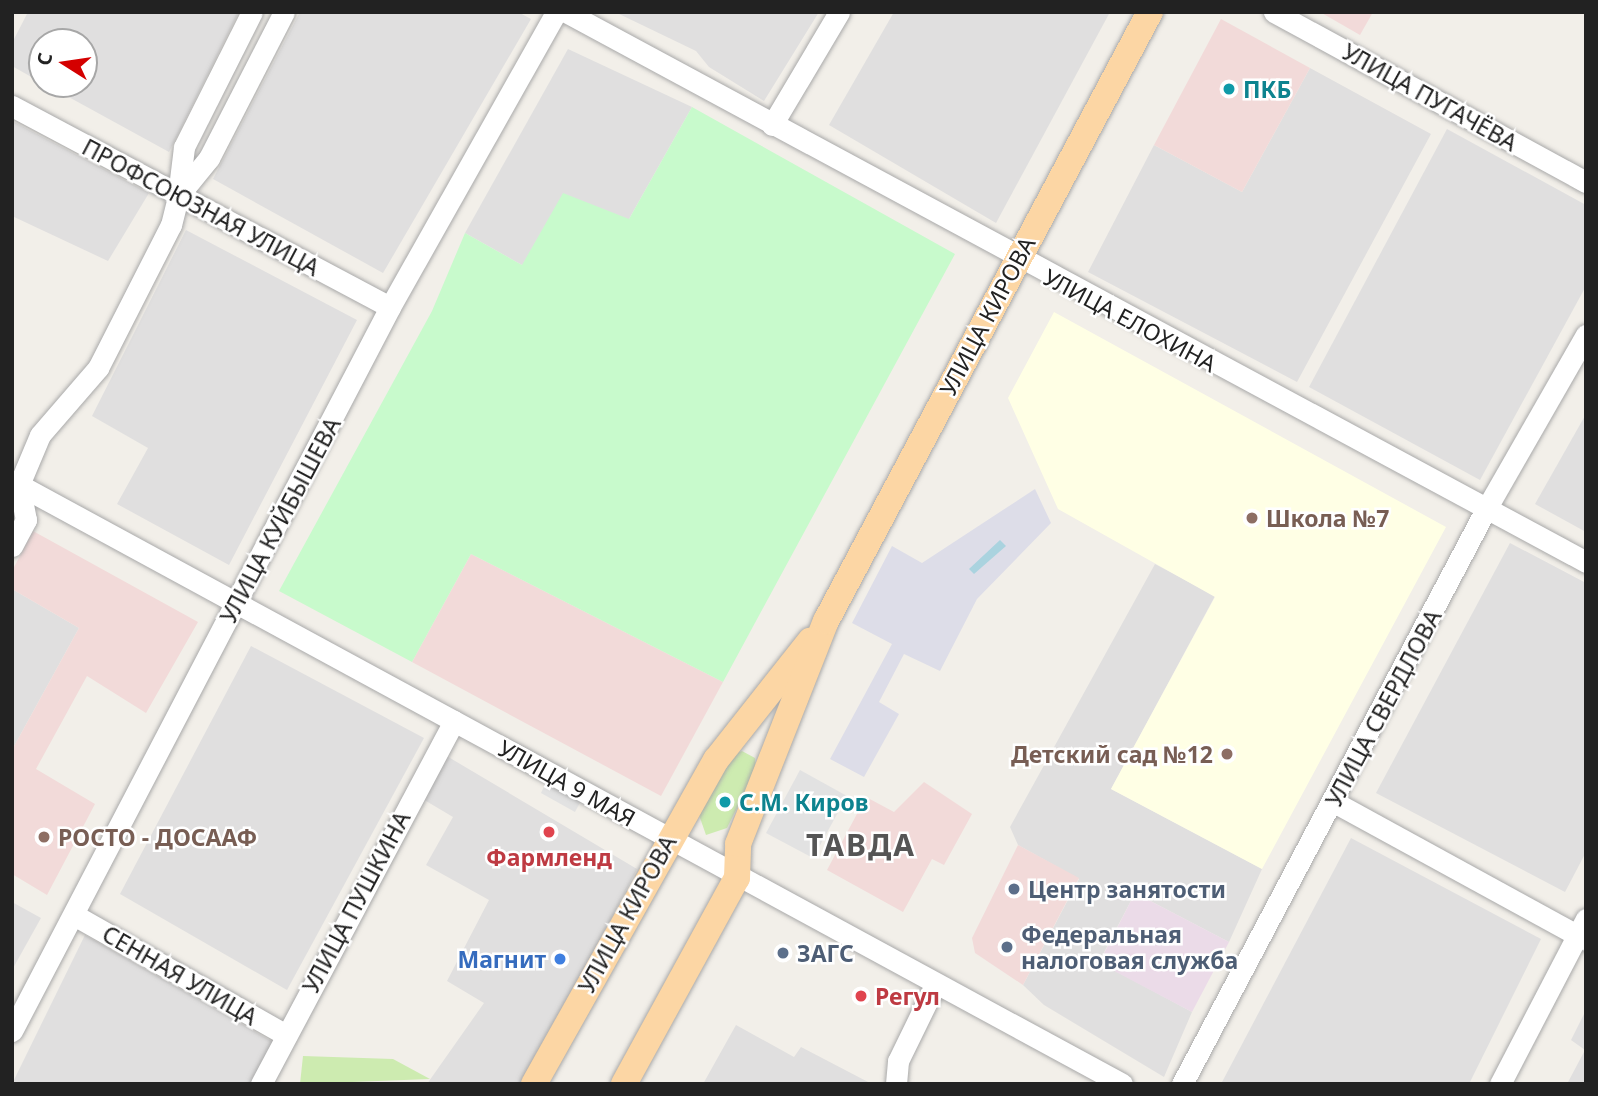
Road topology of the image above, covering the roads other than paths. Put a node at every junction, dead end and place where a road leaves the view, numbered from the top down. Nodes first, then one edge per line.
1 (252, 12) edge
2 (284, 12) edge
3 (556, 12) edge
4 (566, 12) edge
5 (839, 12) edge
6 (1150, 12) edge
7 (1274, 12) edge
8 (12, 106) edge
9 (772, 125) junction
10 (1586, 182) edge
11 (177, 195) junction
12 (1016, 260) junction
13 (390, 307) junction
14 (1586, 335) edge
15 (1578, 366) edge
16 (15, 487) edge
17 (1485, 511) junction
18 (12, 546) edge
19 (1586, 562) edge
20 (234, 604) junction
21 (825, 621) junction
22 (454, 721) junction
23 (725, 747) junction
24 (772, 768) junction
25 (1334, 802) junction
26 (668, 839) junction
27 (737, 878) junction
28 (74, 915) junction
29 (1582, 931) edge
30 (934, 985) junction
31 (12, 1031) edge
32 (286, 1035) junction
33 (261, 1084) edge
34 (534, 1084) edge
35 (624, 1084) edge
36 (896, 1084) edge
37 (1122, 1084) edge
38 (1182, 1084) edge
39 (1500, 1084) edge

1 - 11 street
2 - 11 street
3 - 13 street, УЛИЦА КУЙБЫШЕВА
4 - 9 street, УЛИЦА ЕЛОХИНА
5 - 9 street
6 - 12 main road, УЛИЦА КИРОВА
7 - 10 street, УЛИЦА ПУГАЧЁВА
8 - 11 street, ПРОФСОЮЗНАЯ УЛИЦА
9 - 12 street, УЛИЦА ЕЛОХИНА
11 - 13 street, ПРОФСОЮЗНАЯ УЛИЦА
11 - 16 street
12 - 17 street, УЛИЦА ЕЛОХИНА
12 - 21 main road, УЛИЦА КИРОВА
13 - 20 street, УЛИЦА КУЙБЫШЕВА
14 - 15 street, УЛИЦА СВЕРДЛОВА
15 - 17 street, УЛИЦА СВЕРДЛОВА
16 - 18 street
16 - 20 street, УЛИЦА 9 МАЯ
17 - 19 street, УЛИЦА ЕЛОХИНА
17 - 25 street, УЛИЦА СВЕРДЛОВА
20 - 22 street, УЛИЦА 9 МАЯ
20 - 28 street, УЛИЦА КУЙБЫШЕВА
21 - 23 main road, УЛИЦА КИРОВА
21 - 24 main road, УЛИЦА КИРОВА
22 - 26 street, УЛИЦА 9 МАЯ
22 - 32 street, УЛИЦА ПУШКИНА
23 - 24 main road
23 - 26 main road, УЛИЦА КИРОВА
24 - 27 main road, УЛИЦА КИРОВА
25 - 29 street
25 - 38 street, УЛИЦА СВЕРДЛОВА
26 - 27 street, УЛИЦА 9 МАЯ
26 - 34 main road, УЛИЦА КИРОВА
27 - 30 street, УЛИЦА 9 МАЯ
27 - 35 main road, УЛИЦА КИРОВА
28 - 31 street, УЛИЦА КУЙБЫШЕВА
28 - 32 street, СЕННАЯ УЛИЦА
29 - 39 street
30 - 36 street
30 - 37 street, УЛИЦА 9 МАЯ
32 - 33 street, УЛИЦА ПУШКИНА

